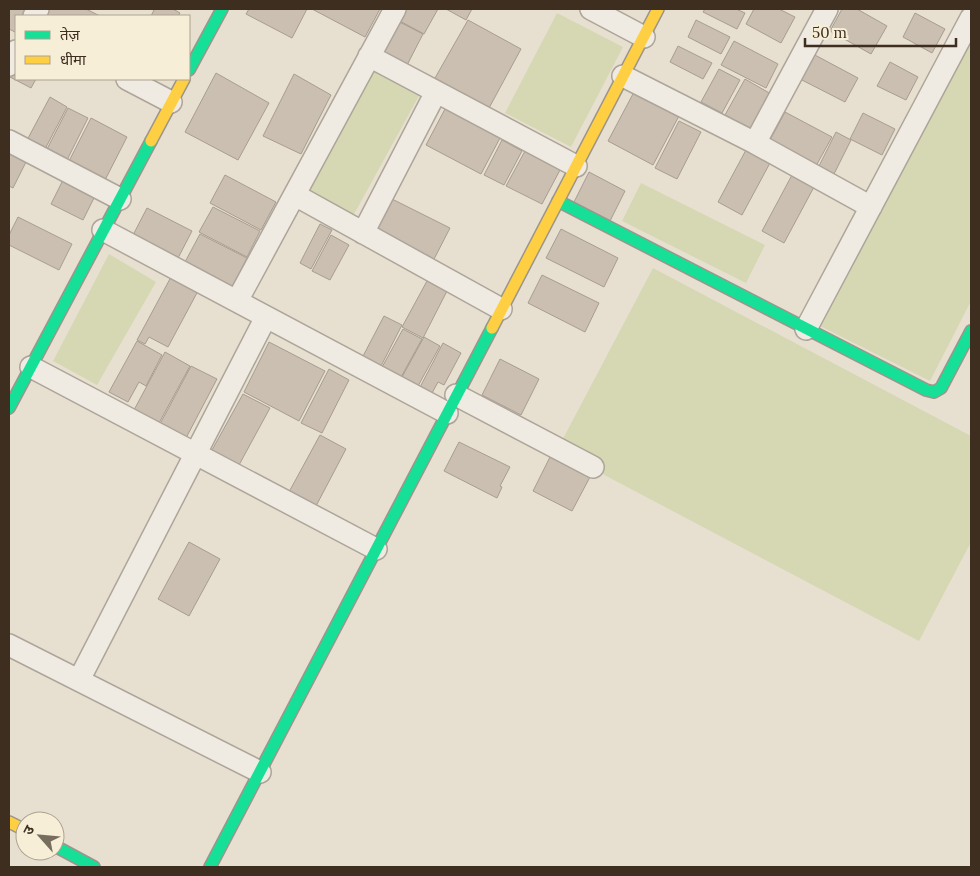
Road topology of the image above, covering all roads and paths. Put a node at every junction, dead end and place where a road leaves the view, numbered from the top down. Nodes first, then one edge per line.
1 (222, 9) edge
2 (395, 9) edge
3 (591, 9) edge
4 (658, 9) edge
5 (827, 9) edge
6 (971, 18) edge
7 (644, 36) junction
8 (15, 53) edge
9 (369, 56) junction
10 (9, 65) edge
11 (190, 68) edge
12 (623, 76) junction
13 (129, 80) edge
14 (183, 80) edge
15 (436, 92) junction
16 (171, 102) junction
17 (9, 141) edge
18 (755, 144) junction
19 (576, 166) junction
20 (295, 195) junction
21 (120, 199) junction
22 (558, 201) junction
23 (871, 207) junction
24 (103, 230) junction
25 (363, 233) junction
26 (237, 301) junction
27 (501, 309) junction
28 (266, 317) junction
29 (806, 329) junction
30 (971, 331) edge
31 (31, 367) junction
32 (452, 404) junction
33 (9, 408) edge
34 (196, 454) junction
35 (593, 467) dead end
36 (376, 549) junction
37 (9, 645) edge
38 (79, 680) junction
39 (260, 772) junction
40 (65, 851) edge
41 (94, 867) edge
42 (210, 867) edge

1 - 11 street
2 - 9 street
3 - 7 street
4 - 7 street
5 - 18 street
6 - 23 street
7 - 12 street
8 - 10 street
9 - 15 street
9 - 20 street
12 - 18 street
12 - 19 street
13 - 16 street
14 - 16 street
15 - 19 street
15 - 25 street
16 - 21 street
17 - 21 street
18 - 23 street
19 - 22 street
20 - 25 street
20 - 26 street
21 - 24 street
22 - 27 street
22 - 29 street
23 - 29 street
24 - 26 street
24 - 31 street
25 - 27 street
26 - 28 street
27 - 32 street
28 - 32 street
28 - 34 street
29 - 30 street
31 - 33 street
31 - 34 street
32 - 35 street
32 - 36 street
34 - 36 street
34 - 38 street
36 - 39 street
37 - 38 street
38 - 39 street
39 - 42 street
40 - 41 street

